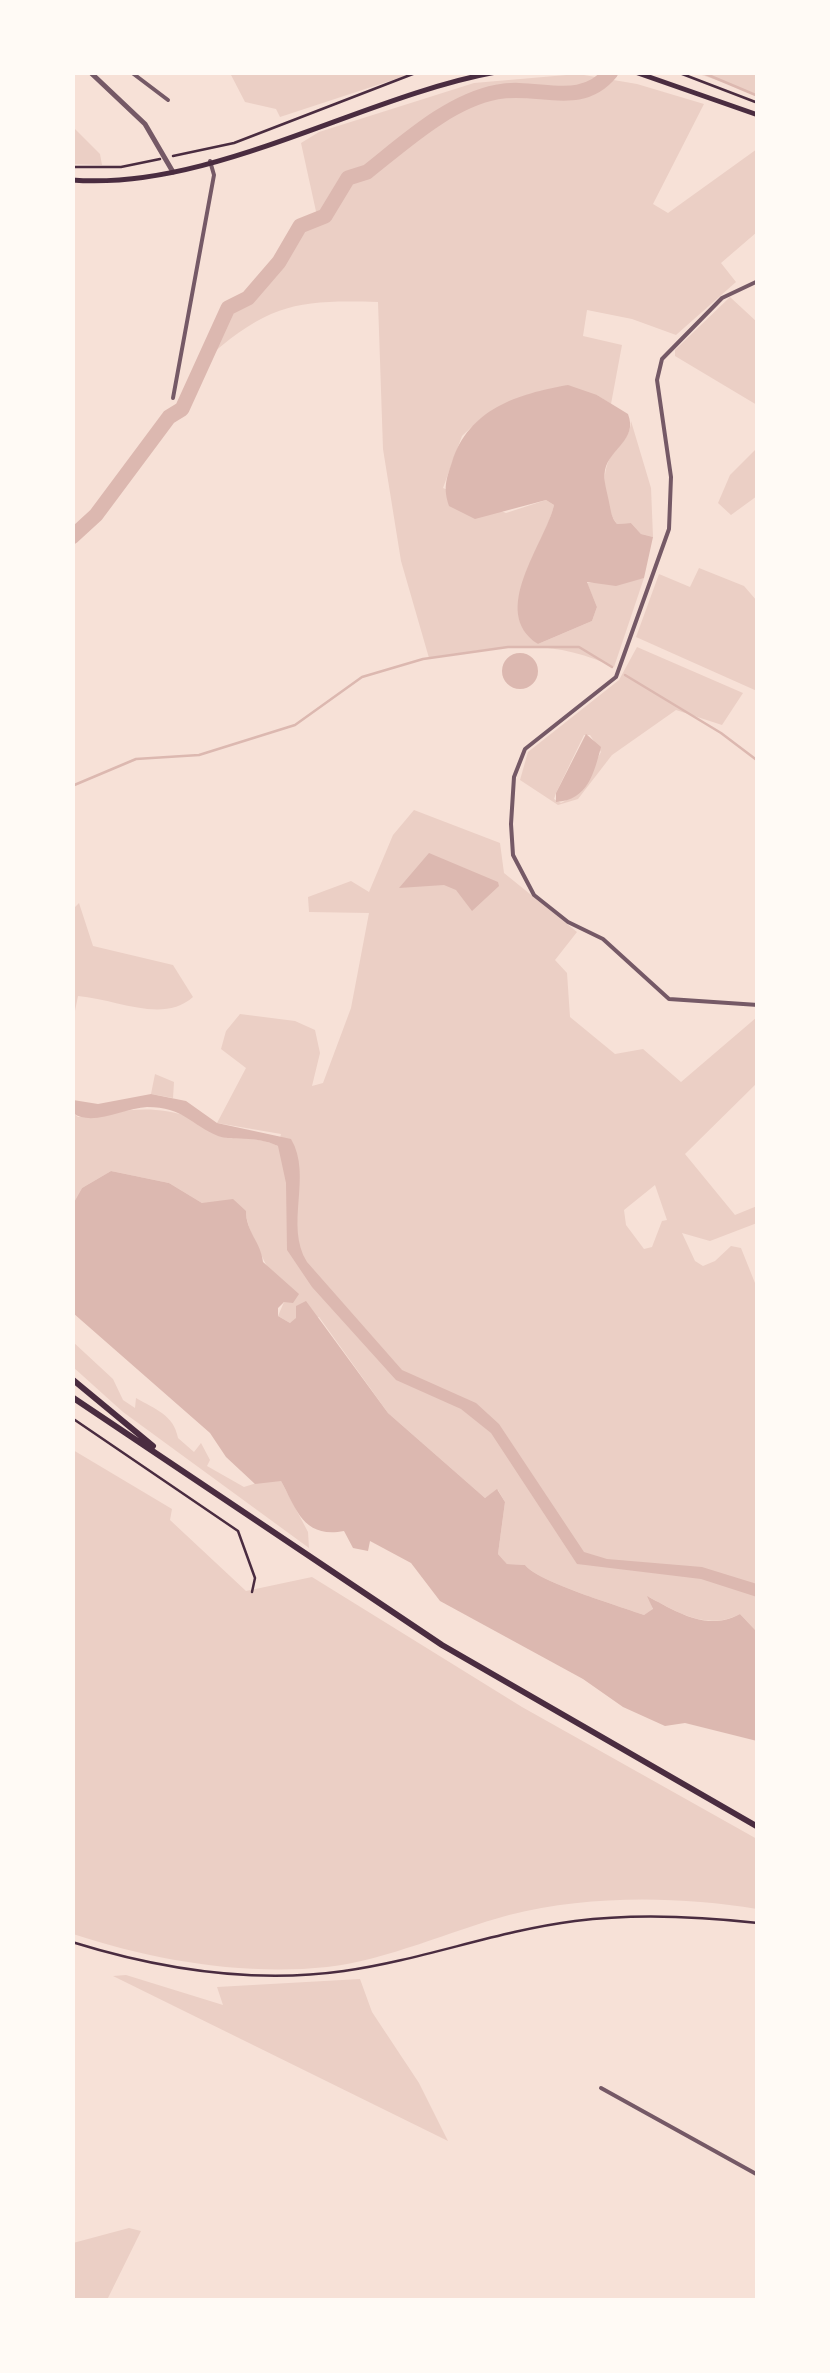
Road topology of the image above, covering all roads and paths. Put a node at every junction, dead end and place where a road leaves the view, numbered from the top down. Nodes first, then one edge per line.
1 (90, 72) edge
2 (131, 72) edge
3 (418, 72) edge
4 (496, 72) edge
5 (635, 72) edge
6 (677, 72) edge
7 (168, 100) dead end
8 (758, 103) edge
9 (758, 115) edge
10 (168, 157) junction
11 (210, 161) junction
12 (72, 167) edge
13 (173, 172) junction
14 (72, 180) edge
15 (758, 281) edge
16 (173, 398) dead end
17 (758, 1005) edge
18 (72, 1379) edge
19 (72, 1397) edge
20 (72, 1418) edge
21 (177, 1466) junction
22 (252, 1592) dead end
23 (758, 1828) edge
24 (758, 1922) edge
25 (72, 1942) edge
26 (602, 2088) dead end
27 (758, 2175) edge

1 - 10 street
2 - 7 street
3 - 10 path
4 - 11 main road
5 - 9 main road
6 - 8 path
10 - 12 path
10 - 13 street
11 - 13 main road
11 - 16 street
13 - 14 main road
15 - 17 street
18 - 21 highway
19 - 21 highway
20 - 22 path
21 - 23 highway
24 - 25 path
26 - 27 street

